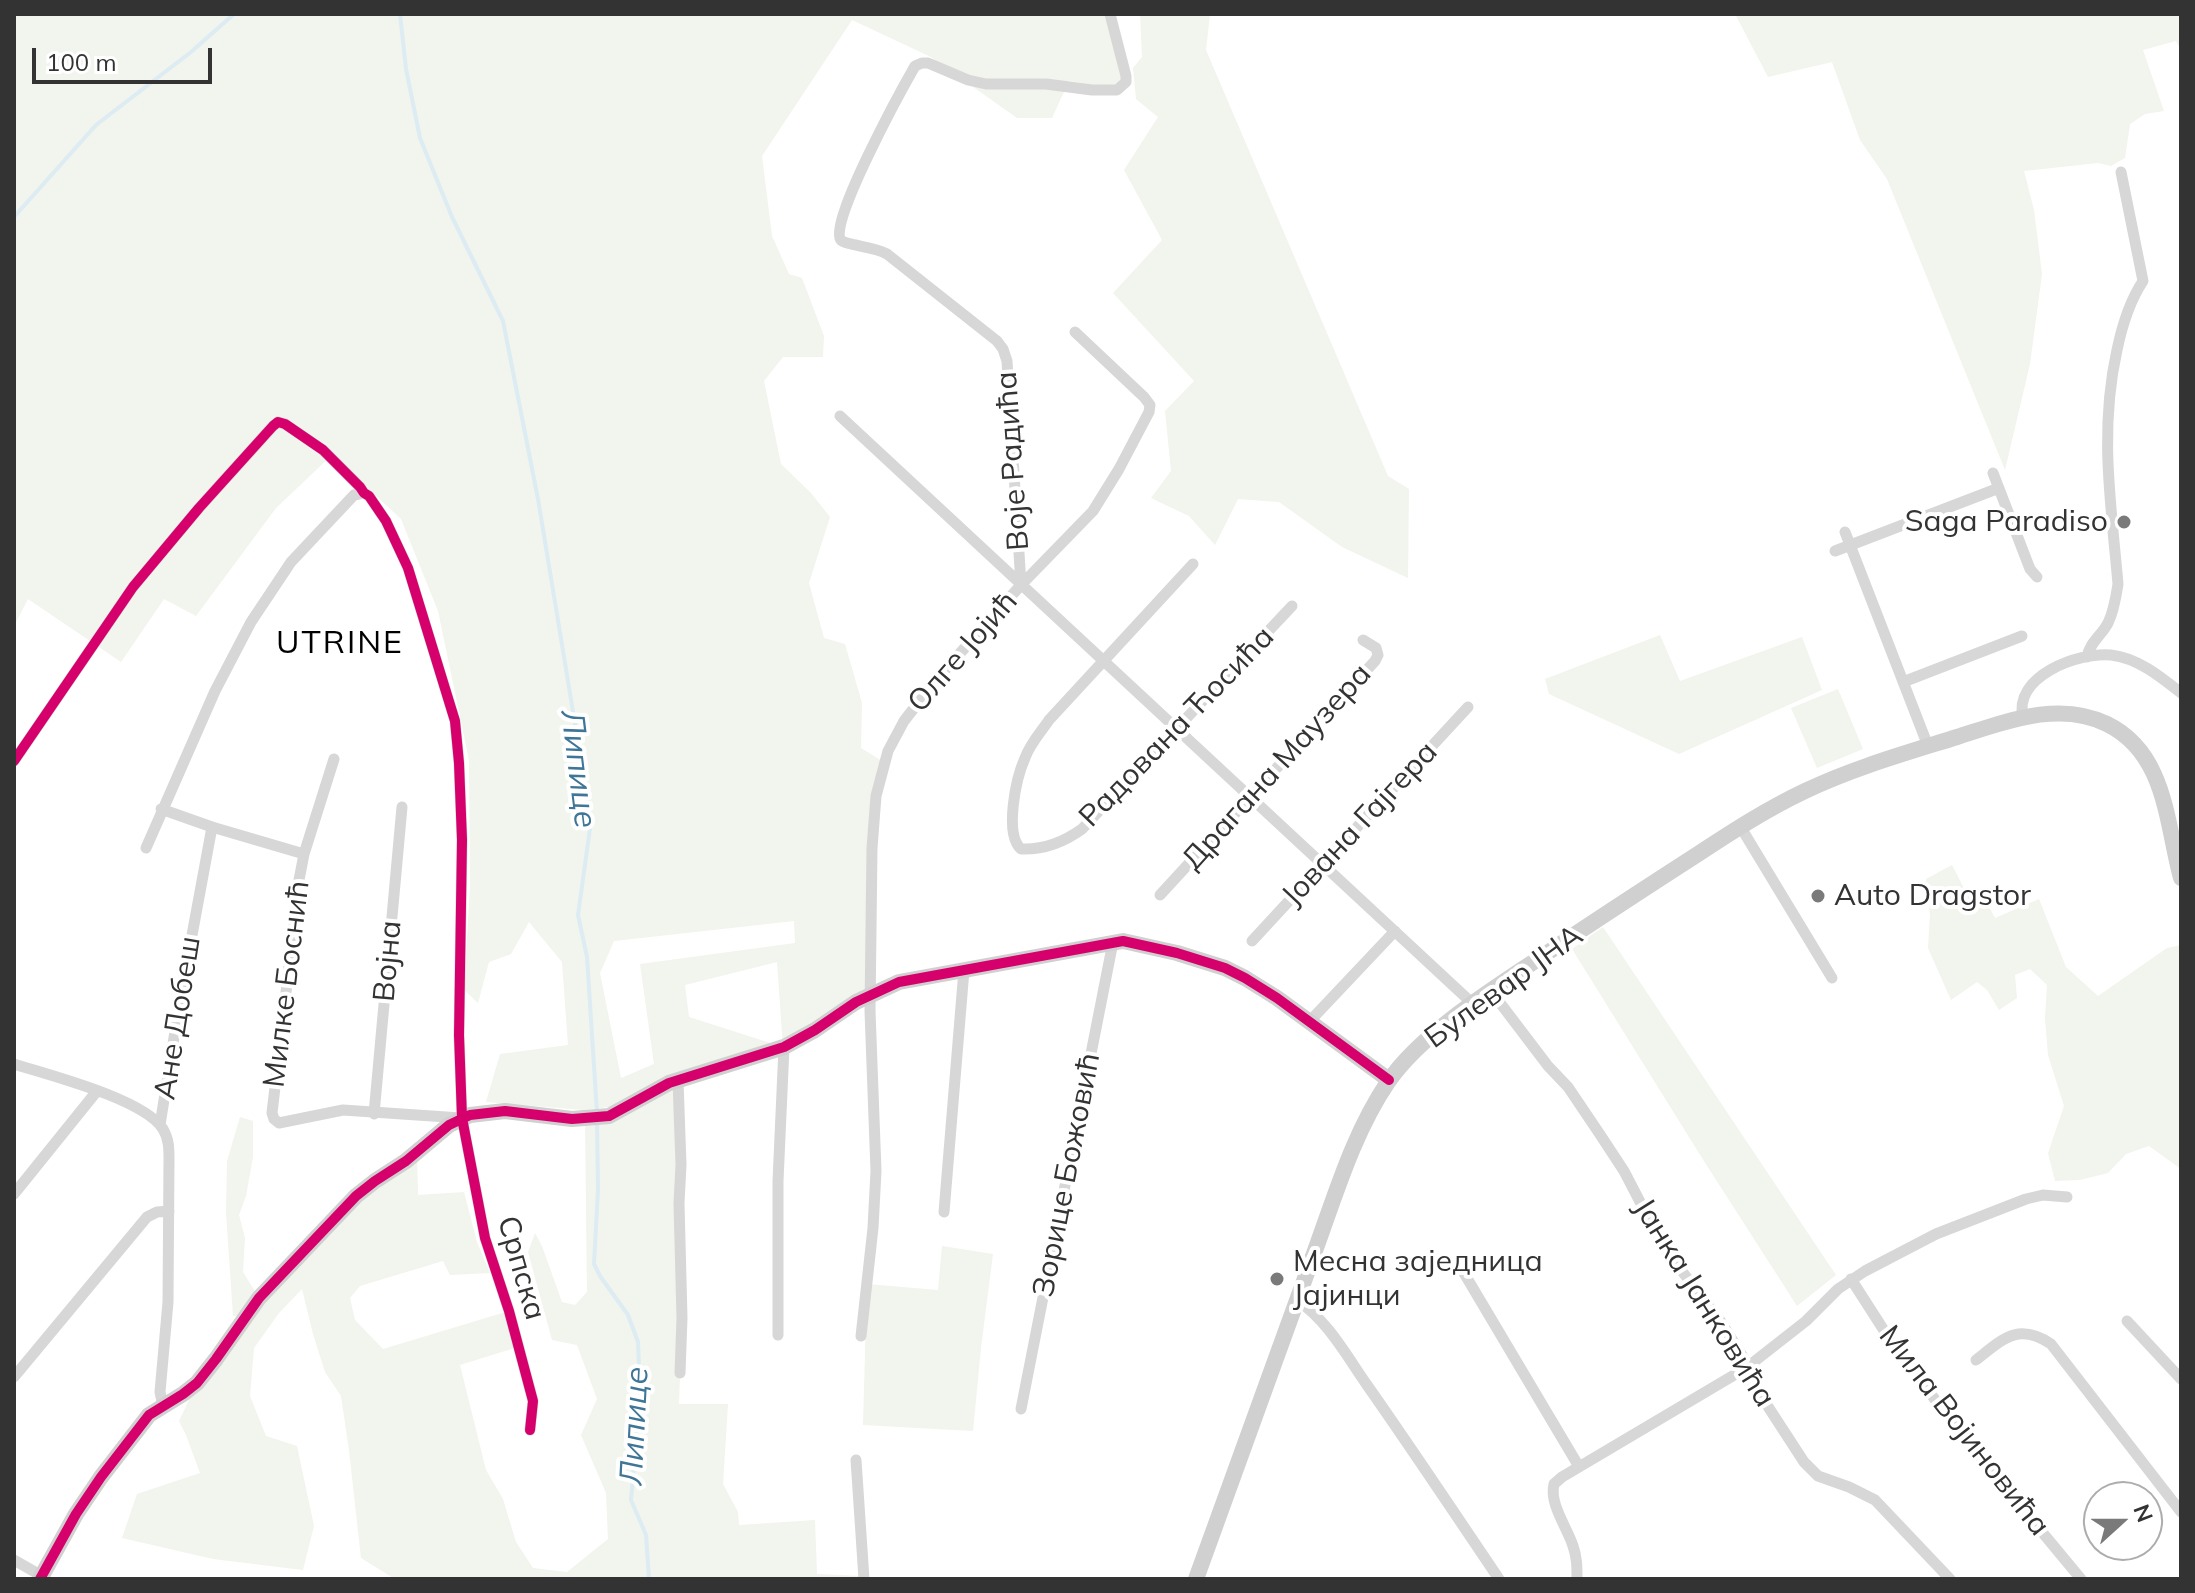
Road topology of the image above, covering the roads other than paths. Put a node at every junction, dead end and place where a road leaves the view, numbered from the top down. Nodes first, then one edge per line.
1 (1110, 14) edge
2 (2121, 172) dead end
3 (1075, 332) dead end
4 (840, 416) dead end
5 (1993, 473) dead end
6 (1999, 488) junction
7 (364, 493) junction
8 (1845, 532) dead end
9 (1850, 545) junction
10 (1835, 551) dead end
11 (1193, 564) dead end
12 (2037, 577) dead end
13 (1021, 585) junction
14 (1292, 606) dead end
15 (2022, 636) dead end
16 (1363, 640) dead end
17 (2087, 657) junction
18 (1103, 662) junction
19 (1903, 682) junction
20 (2181, 693) edge
21 (1468, 707) dead end
22 (2023, 718) junction
23 (1176, 729) junction
24 (1928, 746) junction
25 (334, 759) dead end
26 (14, 761) edge
27 (1249, 797) junction
28 (402, 807) dead end
29 (161, 809) junction
30 (1740, 826) junction
31 (212, 827) junction
32 (146, 848) dead end
33 (304, 854) junction
34 (1323, 865) junction
35 (2181, 878) edge
36 (1160, 895) dead end
37 (1395, 931) junction
38 (1252, 941) dead end
39 (1113, 942) junction
40 (964, 970) junction
41 (1832, 978) dead end
42 (1491, 991) junction
43 (870, 995) junction
44 (1473, 1004) junction
45 (1309, 1022) junction
46 (784, 1047) junction
47 (14, 1064) edge
48 (678, 1080) junction
49 (1389, 1080) junction
50 (97, 1091) junction
51 (374, 1114) junction
52 (462, 1118) junction
53 (160, 1125) junction
54 (14, 1194) edge
55 (2067, 1197) dead end
56 (169, 1211) junction
57 (944, 1212) dead end
58 (1458, 1263) dead end
59 (1851, 1279) junction
60 (1297, 1300) junction
61 (2127, 1321) dead end
62 (778, 1335) dead end
63 (861, 1336) dead end
64 (1976, 1360) dead end
65 (1746, 1368) junction
66 (680, 1373) dead end
67 (14, 1377) edge
68 (2181, 1379) edge
69 (163, 1406) junction
70 (1021, 1409) dead end
71 (530, 1430) dead end
72 (856, 1460) dead end
73 (1578, 1465) junction
74 (2181, 1512) edge
75 (14, 1560) edge
76 (41, 1578) edge
77 (864, 1579) edge
78 (1196, 1579) edge
79 (1499, 1579) edge
80 (1577, 1579) edge
81 (1950, 1579) edge
82 (2081, 1579) edge

1 - 13 street, Воје Радића
2 - 17 street
3 - 13 street, Олге Јојић
4 - 13 street, Воје Радића
5 - 6 street
6 - 9 street
6 - 12 street
7 - 26 street, Српска
7 - 29 street
7 - 52 street, Српска
8 - 9 street
9 - 10 street
9 - 19 street
11 - 18 street
13 - 18 street, Воје Радића
13 - 43 street, Олге Јојић
14 - 23 street, Радована Ћосића
15 - 19 street
16 - 27 street, Драгана Маузера
17 - 20 street
17 - 22 street
18 - 23 street, Воје Радића
18 - 23 street, Радована Ћосића
19 - 24 street
21 - 34 street, Јована Гајгера
22 - 24 street, Булевар ЈНА
22 - 35 street, Булевар ЈНА
23 - 27 street, Воје Радића
24 - 30 street, Булевар ЈНА
25 - 33 street, Милке Боснић
27 - 34 street, Воје Радића
27 - 36 street, Драгана Маузера
28 - 51 street, Војна
29 - 31 street
29 - 32 street
30 - 41 street
30 - 42 street, Булевар ЈНА
31 - 33 street
31 - 53 street, Ане Добеш
33 - 51 street, Милке Боснић
34 - 37 street, Воје Радића
34 - 38 street, Јована Гајгера
37 - 44 street, Воје Радића
37 - 45 street
39 - 40 street
39 - 45 street
39 - 70 street, Зорице Божовић
40 - 43 street
40 - 57 street
42 - 44 street, Булевар ЈНА
42 - 65 street, Јанка Јанковића
43 - 46 street
43 - 63 street, Олге Јојић
44 - 49 street, Булевар ЈНА
45 - 49 street
46 - 48 street
46 - 62 street
47 - 50 street
48 - 52 street
48 - 66 street
49 - 60 street, Булевар ЈНА
50 - 53 street
50 - 54 street
51 - 52 street, Милке Боснић
52 - 69 street
52 - 71 street, Српска
53 - 56 street, Ане Добеш
55 - 59 street
56 - 67 street
56 - 69 street, Ане Добеш
58 - 73 street
59 - 65 street
59 - 82 street, Мила Војиновића
60 - 78 street, Булевар ЈНА
60 - 79 street
61 - 68 street
64 - 74 street
65 - 73 street
65 - 81 street, Јанка Јанковића
69 - 76 street
72 - 77 street
73 - 80 street
75 - 76 street

